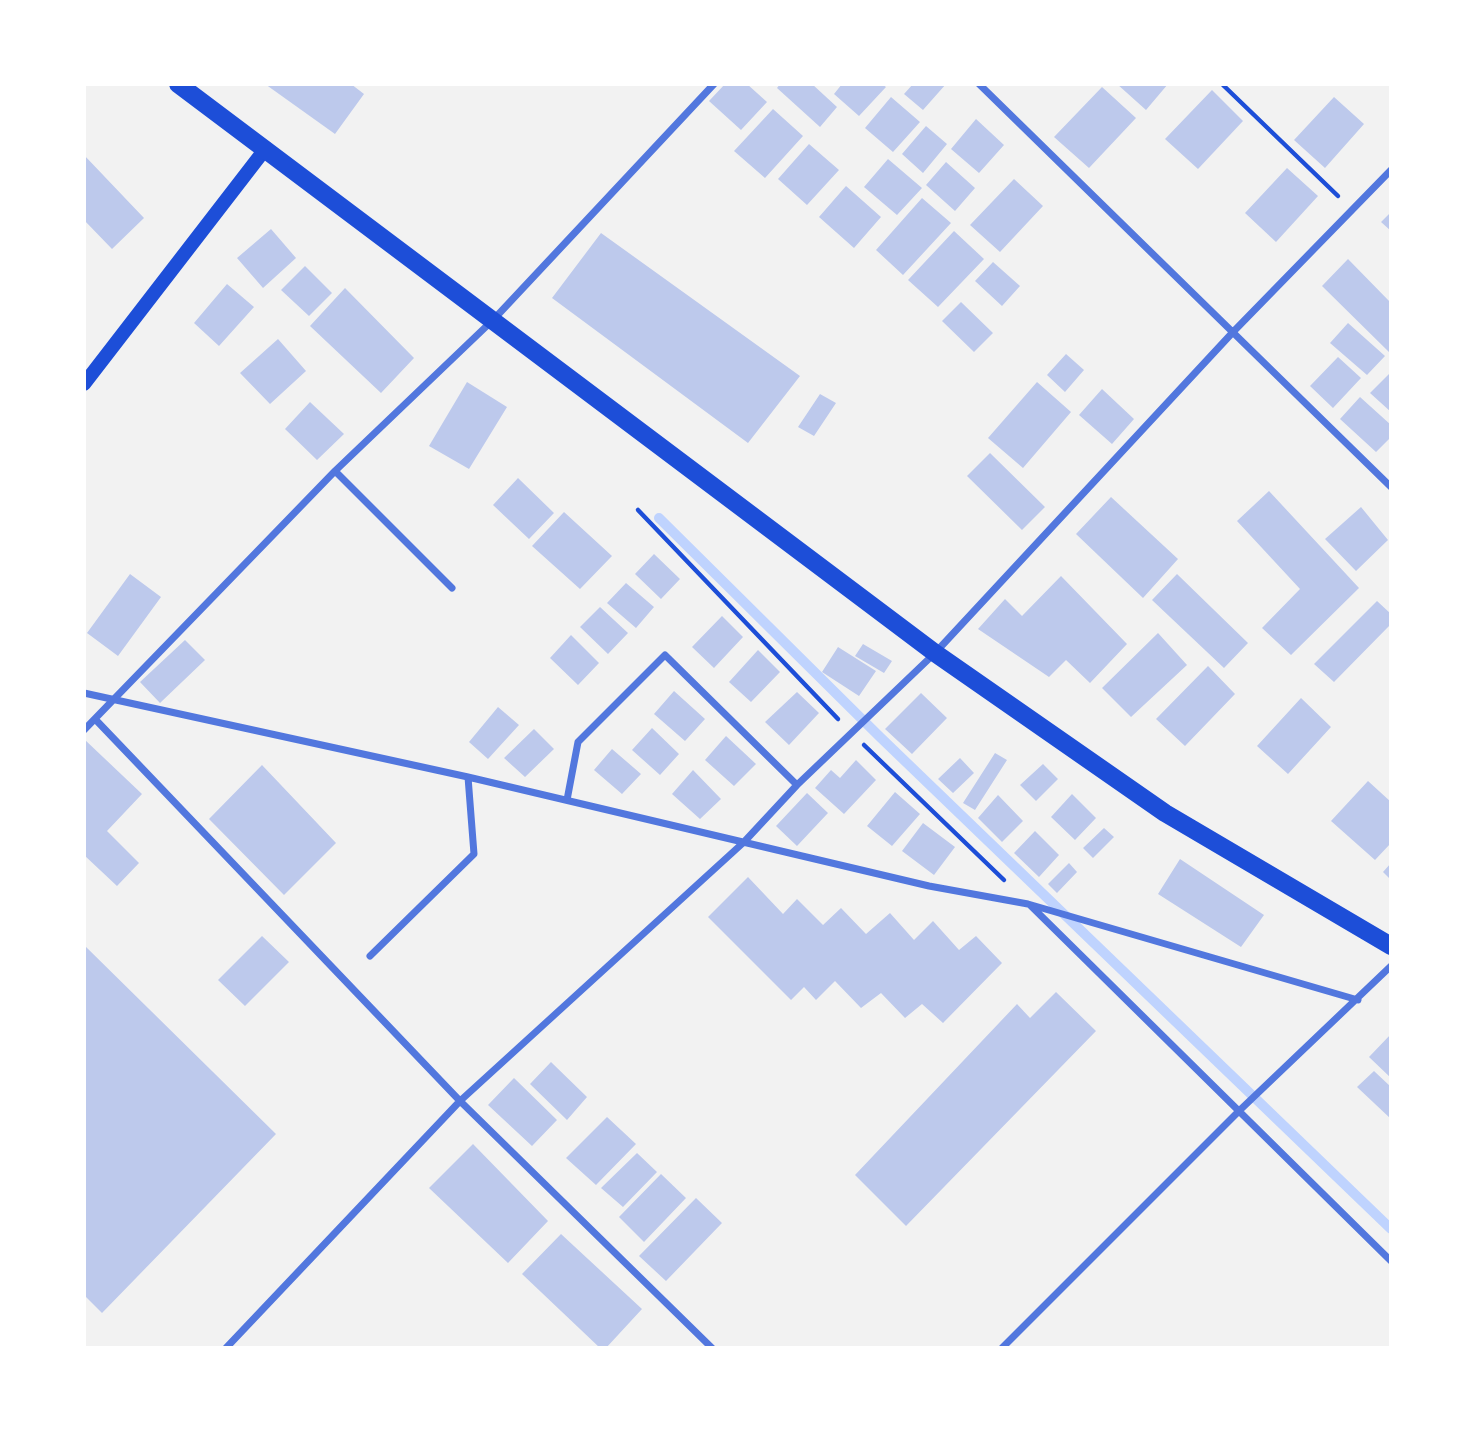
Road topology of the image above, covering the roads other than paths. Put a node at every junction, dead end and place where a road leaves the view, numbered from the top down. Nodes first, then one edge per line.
1 (178, 84) edge
2 (714, 84) edge
3 (979, 84) edge
4 (266, 148) junction
5 (1391, 170) edge
6 (494, 319) junction
7 (1234, 331) junction
8 (84, 384) edge
9 (335, 471) junction
10 (1391, 487) edge
11 (452, 588) dead end
12 (935, 653) junction
13 (84, 693) edge
14 (113, 700) junction
15 (95, 719) junction
16 (84, 730) edge
17 (468, 777) junction
18 (797, 785) junction
19 (567, 800) junction
20 (744, 842) junction
21 (1028, 904) junction
22 (1391, 946) edge
23 (370, 956) dead end
24 (1391, 966) edge
25 (1359, 1000) junction
26 (460, 1101) junction
27 (1240, 1110) junction
28 (1391, 1261) edge
29 (226, 1348) edge
30 (712, 1348) edge
31 (1002, 1348) edge

1 - 4 main road
2 - 6 street
3 - 7 street
4 - 6 main road
4 - 8 main road
5 - 7 street
6 - 9 street
6 - 12 main road
7 - 10 street
7 - 12 street
9 - 11 street
9 - 14 street
12 - 18 street
12 - 22 main road
13 - 14 street
14 - 15 street
14 - 17 street
15 - 16 street
15 - 26 street
17 - 19 street
17 - 23 street
18 - 19 street
18 - 20 street
19 - 20 street
20 - 21 street
20 - 26 street
21 - 25 street
21 - 27 street
24 - 25 street
25 - 27 street
26 - 29 street
26 - 30 street
27 - 28 street
27 - 31 street

